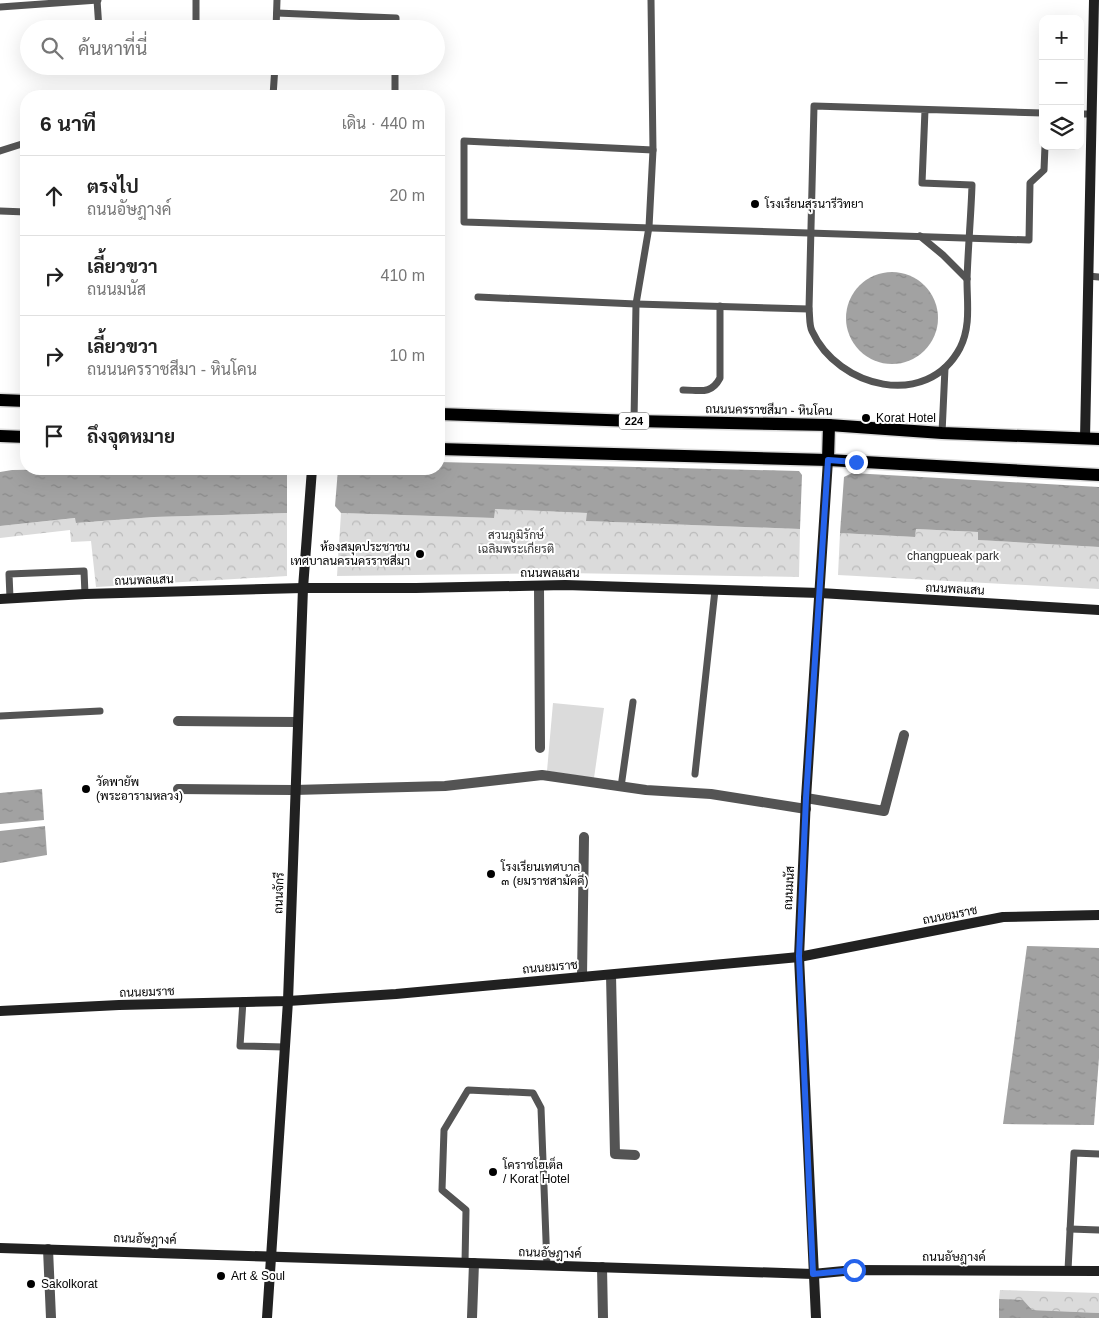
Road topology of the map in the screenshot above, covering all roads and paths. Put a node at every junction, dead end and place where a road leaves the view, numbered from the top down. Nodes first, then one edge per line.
1 (98, 0) edge
2 (196, 0) edge
3 (277, 0) edge
4 (651, 0) edge
5 (1094, 0) edge
6 (0, 7) edge
7 (277, 13) junction
8 (1096, 14) edge
9 (99, 20) edge
10 (196, 20) edge
11 (277, 20) edge
12 (396, 20) edge
13 (275, 75) edge
14 (395, 75) edge
15 (274, 90) edge
16 (395, 90) edge
17 (925, 110) junction
18 (1039, 113) edge
19 (1086, 114) edge
20 (20, 145) edge
21 (653, 150) junction
22 (1045, 150) edge
23 (0, 151) edge
24 (0, 211) edge
25 (20, 212) edge
26 (649, 228) junction
27 (810, 233) junction
28 (920, 236) junction
29 (970, 238) junction
30 (1094, 276) edge
31 (967, 279) junction
32 (478, 297) dead end
33 (636, 304) junction
34 (720, 306) junction
35 (809, 309) junction
36 (945, 368) junction
37 (683, 390) dead end
38 (0, 400) edge
39 (20, 401) edge
40 (445, 414) edge
41 (634, 421) junction
42 (829, 425) junction
43 (942, 433) junction
44 (0, 436) edge
45 (20, 436) edge
46 (1085, 439) junction
47 (1099, 439) edge
48 (445, 449) edge
49 (828, 460) junction
50 (312, 475) edge
51 (1099, 475) edge
52 (539, 586) junction
53 (303, 588) junction
54 (715, 590) junction
55 (820, 593) junction
56 (85, 594) junction
57 (5, 599) edge
58 (1099, 610) edge
59 (633, 702) dead end
60 (100, 712) dead end
61 (0, 716) edge
62 (178, 721) dead end
63 (298, 722) junction
64 (904, 735) dead end
65 (540, 748) dead end
66 (695, 774) dead end
67 (621, 787) junction
68 (178, 789) dead end
69 (294, 790) junction
70 (806, 804) junction
71 (584, 837) dead end
72 (1099, 915) edge
73 (799, 956) junction
74 (611, 975) junction
75 (582, 977) junction
76 (243, 1001) junction
77 (288, 1001) junction
78 (0, 1012) edge
79 (285, 1047) junction
80 (1099, 1154) edge
81 (635, 1155) dead end
82 (1070, 1228) junction
83 (1099, 1230) edge
84 (0, 1248) edge
85 (48, 1249) junction
86 (272, 1256) junction
87 (469, 1263) junction
88 (547, 1266) junction
89 (602, 1267) junction
90 (1068, 1270) junction
91 (1099, 1271) edge
92 (813, 1274) junction
93 (51, 1318) edge
94 (267, 1318) edge
95 (472, 1318) edge
96 (602, 1318) edge
97 (816, 1318) edge

1 - 6 lane
1 - 9 lane
2 - 10 lane
3 - 7 lane
4 - 21 lane
5 - 8 street
7 - 11 lane
7 - 12 lane
8 - 19 street
13 - 15 lane
14 - 16 lane
17 - 18 lane
17 - 27 lane
17 - 29 lane
19 - 30 street
20 - 23 lane
21 - 26 lane
21 - 26 lane
22 - 29 lane
24 - 25 lane
26 - 27 lane
26 - 33 lane
27 - 28 lane
27 - 35 lane
28 - 29 lane
28 - 31 lane
29 - 31 lane
30 - 46 street
31 - 36 lane
32 - 33 lane
33 - 34 lane
33 - 41 lane
34 - 35 lane
34 - 37 lane
35 - 36 lane
36 - 43 lane
38 - 39 main road
40 - 41 main road, ถนนนครราชสีมา - หินโคน / 224
41 - 42 main road, ถนนนครราชสีมา - หินโคน / 224
42 - 43 main road, ถนนนครราชสีมา - หินโคน / 224
42 - 49 main road
43 - 46 main road, ถนนนครราชสีมา - หินโคน / 224
44 - 45 main road
46 - 47 main road, ถนนนครราชสีมา - หินโคน / 224
48 - 49 main road
49 - 51 main road
49 - 55 street, ถนนมนัส
50 - 53 street, ถนนจักรี
52 - 53 street, ถนนพลแสน
52 - 54 street, ถนนพลแสน
52 - 65 street
53 - 56 street, ถนนพลแสน
53 - 63 street, ถนนจักรี
54 - 55 street, ถนนพลแสน
54 - 66 lane
55 - 58 street, ถนนพลแสน
55 - 70 street, ถนนมนัส
56 - 57 street, ถนนพลแสน
56 - 57 lane
59 - 67 lane
60 - 61 lane
62 - 63 street
63 - 69 street, ถนนจักรี
64 - 70 street
67 - 69 street
67 - 70 street
68 - 69 street
69 - 77 street, ถนนจักรี
70 - 73 street, ถนนมนัส
71 - 75 street
72 - 73 street, ถนนยมราช
73 - 74 street, ถนนยมราช
73 - 92 street, ถนนมนัส
74 - 75 street, ถนนยมราช
74 - 81 street
75 - 77 street, ถนนยมราช
76 - 77 street, ถนนยมราช
76 - 78 street, ถนนยมราช
76 - 79 lane
77 - 79 street, ถนนจักรี
79 - 86 street, ถนนจักรี
80 - 82 lane
82 - 83 lane
82 - 90 lane
84 - 85 street, ถนนอัษฎางค์
85 - 86 street, ถนนอัษฎางค์
85 - 93 street
86 - 87 street, ถนนอัษฎางค์
86 - 94 street, ถนนจักรี
87 - 88 street, ถนนอัษฎางค์
87 - 88 lane
87 - 95 street
88 - 89 street, ถนนอัษฎางค์
89 - 92 street, ถนนอัษฎางค์
89 - 96 street
90 - 91 street, ถนนอัษฎางค์
90 - 92 street, ถนนอัษฎางค์
92 - 97 street, ถนนมนัส

